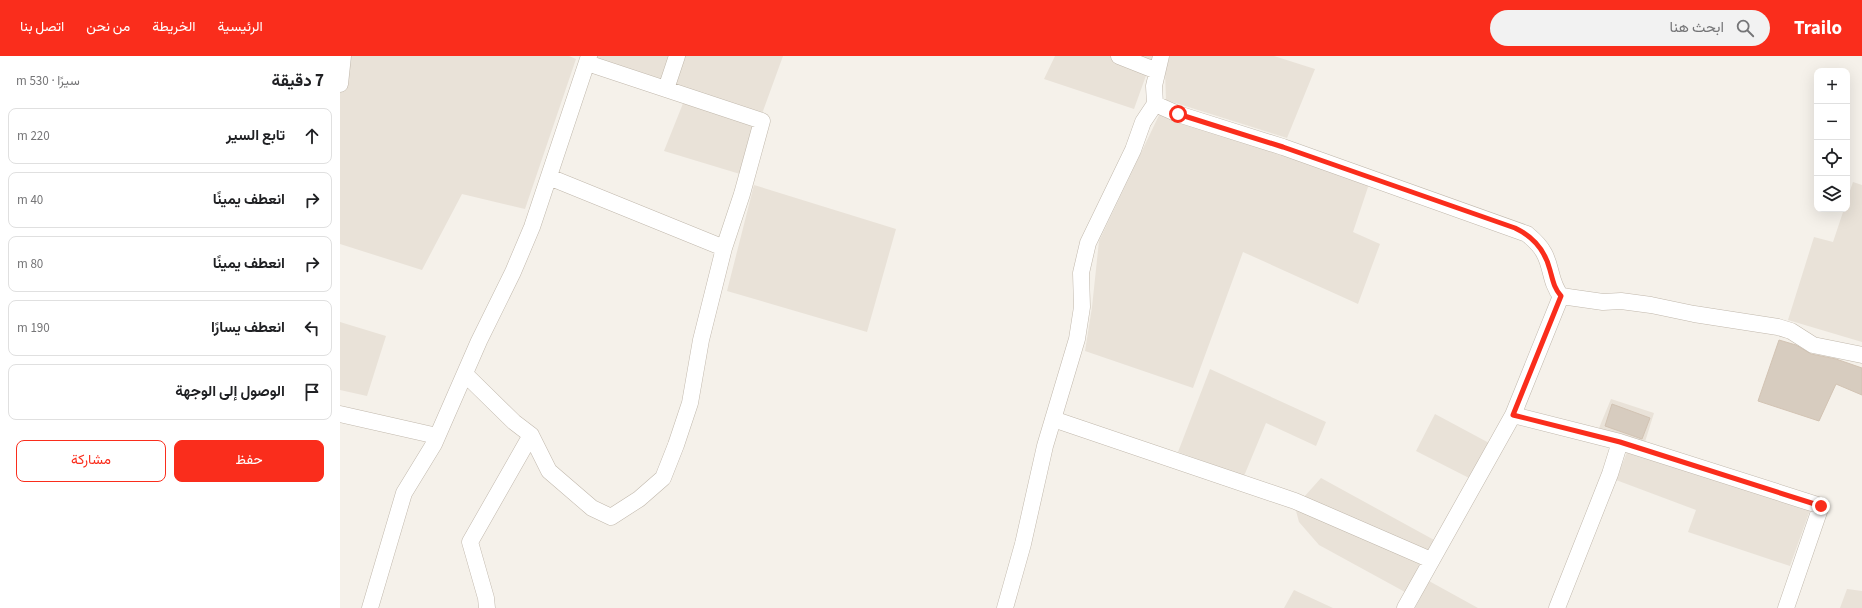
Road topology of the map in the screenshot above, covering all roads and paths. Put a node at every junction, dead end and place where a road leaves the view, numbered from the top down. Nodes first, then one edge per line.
1 (343, 56) edge
2 (676, 56) edge
3 (1119, 56) edge
4 (588, 60) edge
5 (1159, 63) edge
6 (340, 84) edge
7 (666, 89) junction
8 (1155, 104) junction
9 (548, 177) junction
10 (724, 248) junction
11 (1561, 296) junction
12 (1862, 355) edge
13 (465, 374) junction
14 (340, 414) edge
15 (1513, 415) junction
16 (1053, 419) junction
17 (437, 436) junction
18 (531, 436) junction
19 (1620, 442) junction
20 (1431, 560) junction
21 (370, 608) edge
22 (487, 608) edge
23 (1005, 608) edge
24 (1405, 608) edge
25 (1557, 608) edge
26 (1786, 608) edge

1 - 6 street
2 - 7 street
3 - 5 street
4 - 7 street
4 - 9 street
5 - 8 street
7 - 10 street
8 - 11 street
8 - 16 street
9 - 10 street
9 - 13 street
10 - 18 street
11 - 12 street
11 - 15 street
13 - 17 street
13 - 18 street
14 - 17 street
15 - 19 street
15 - 20 street
16 - 20 street
16 - 23 street
17 - 21 street
18 - 22 street
19 - 25 street
19 - 26 street
20 - 24 street

